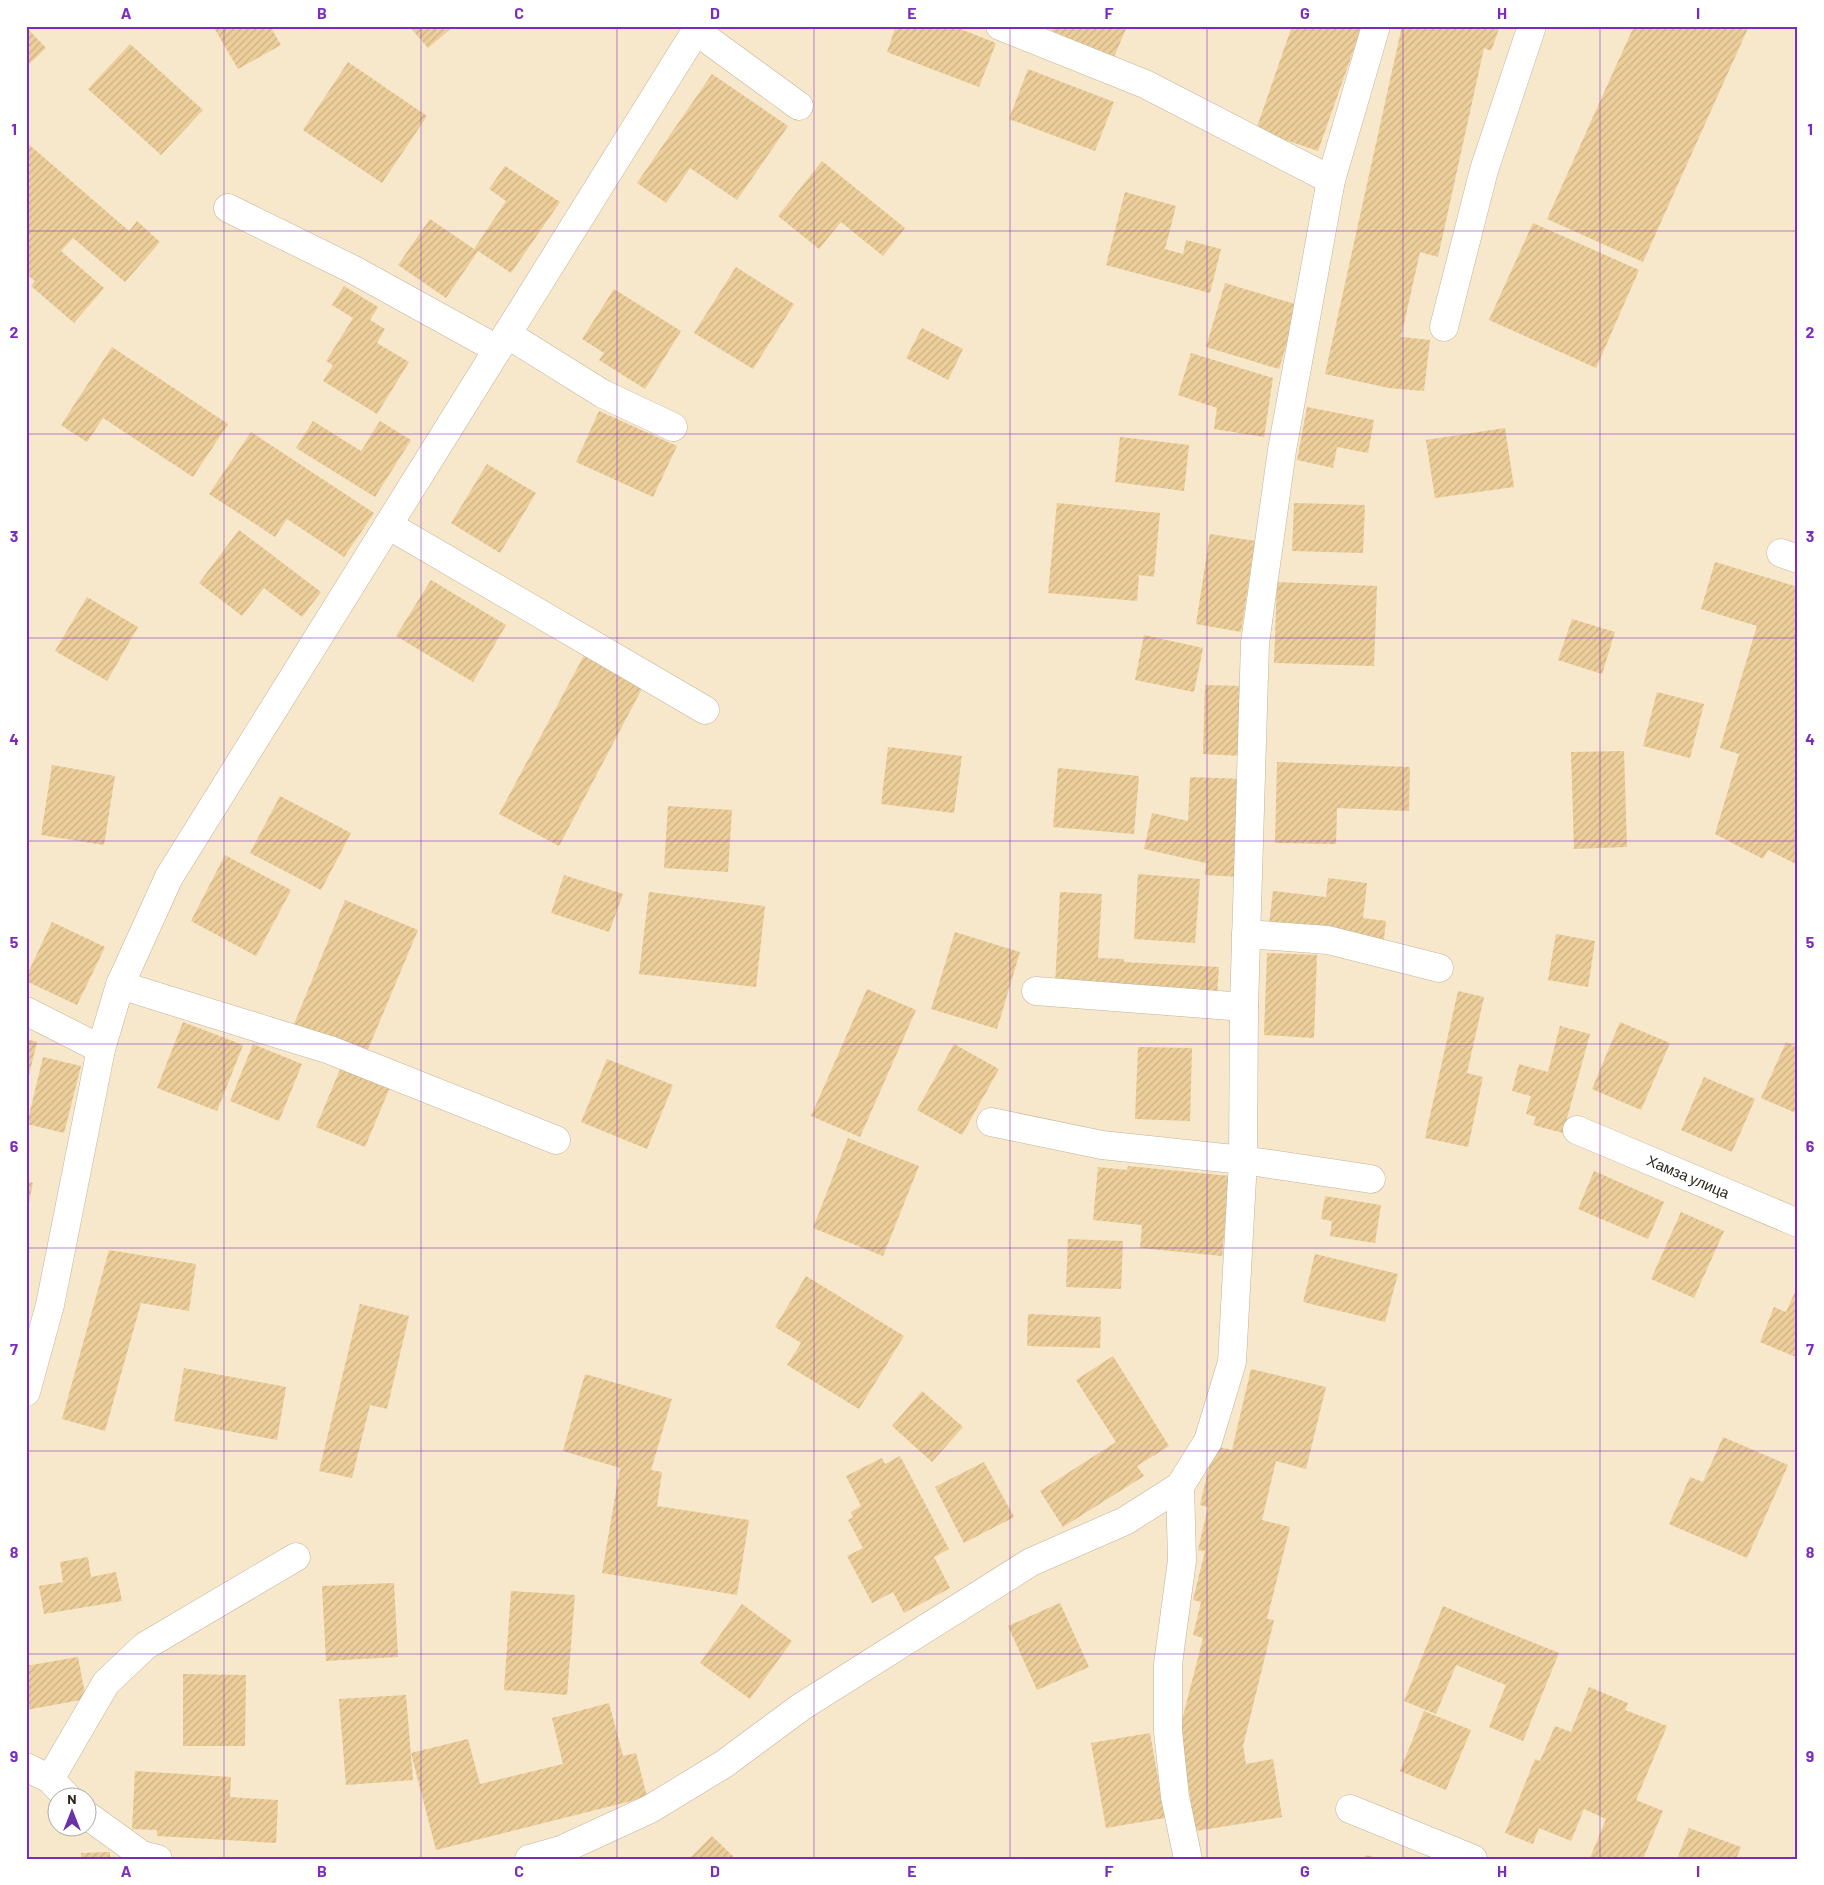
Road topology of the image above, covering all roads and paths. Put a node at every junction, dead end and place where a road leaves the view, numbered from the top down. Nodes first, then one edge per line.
1 (1000, 26) edge
2 (1376, 26) edge
3 (1532, 26) edge
4 (697, 29) edge
5 (799, 106) dead end
6 (1331, 180) junction
7 (228, 208) dead end
8 (1444, 327) dead end
9 (502, 342) junction
10 (673, 426) dead end
11 (388, 525) junction
12 (705, 710) dead end
13 (1246, 934) junction
14 (1439, 968) dead end
15 (120, 985) junction
16 (1036, 991) dead end
17 (1244, 1007) junction
18 (26, 1011) edge
19 (101, 1049) junction
20 (991, 1122) dead end
21 (1577, 1130) dead end
22 (556, 1140) dead end
23 (1243, 1160) junction
24 (1371, 1179) dead end
25 (1798, 1223) edge
26 (26, 1392) edge
27 (1180, 1486) junction
28 (296, 1557) dead end
29 (48, 1781) edge
30 (1350, 1809) dead end
31 (98, 1823) edge
32 (146, 1858) edge
33 (529, 1859) edge
34 (1188, 1859) edge
35 (1473, 1859) edge

1 - 6 street
2 - 6 street
3 - 8 street
4 - 5 street
4 - 9 street
6 - 13 street
7 - 9 street
9 - 10 street
9 - 11 street
11 - 12 street
11 - 15 street
13 - 14 street
13 - 17 street
15 - 19 street
15 - 22 street
16 - 17 street
17 - 23 street
18 - 19 street
19 - 26 street
20 - 23 street
21 - 25 street, Хамза улица
23 - 24 street
23 - 27 street
27 - 33 street
27 - 34 street
28 - 29 street
30 - 35 street
31 - 32 street

